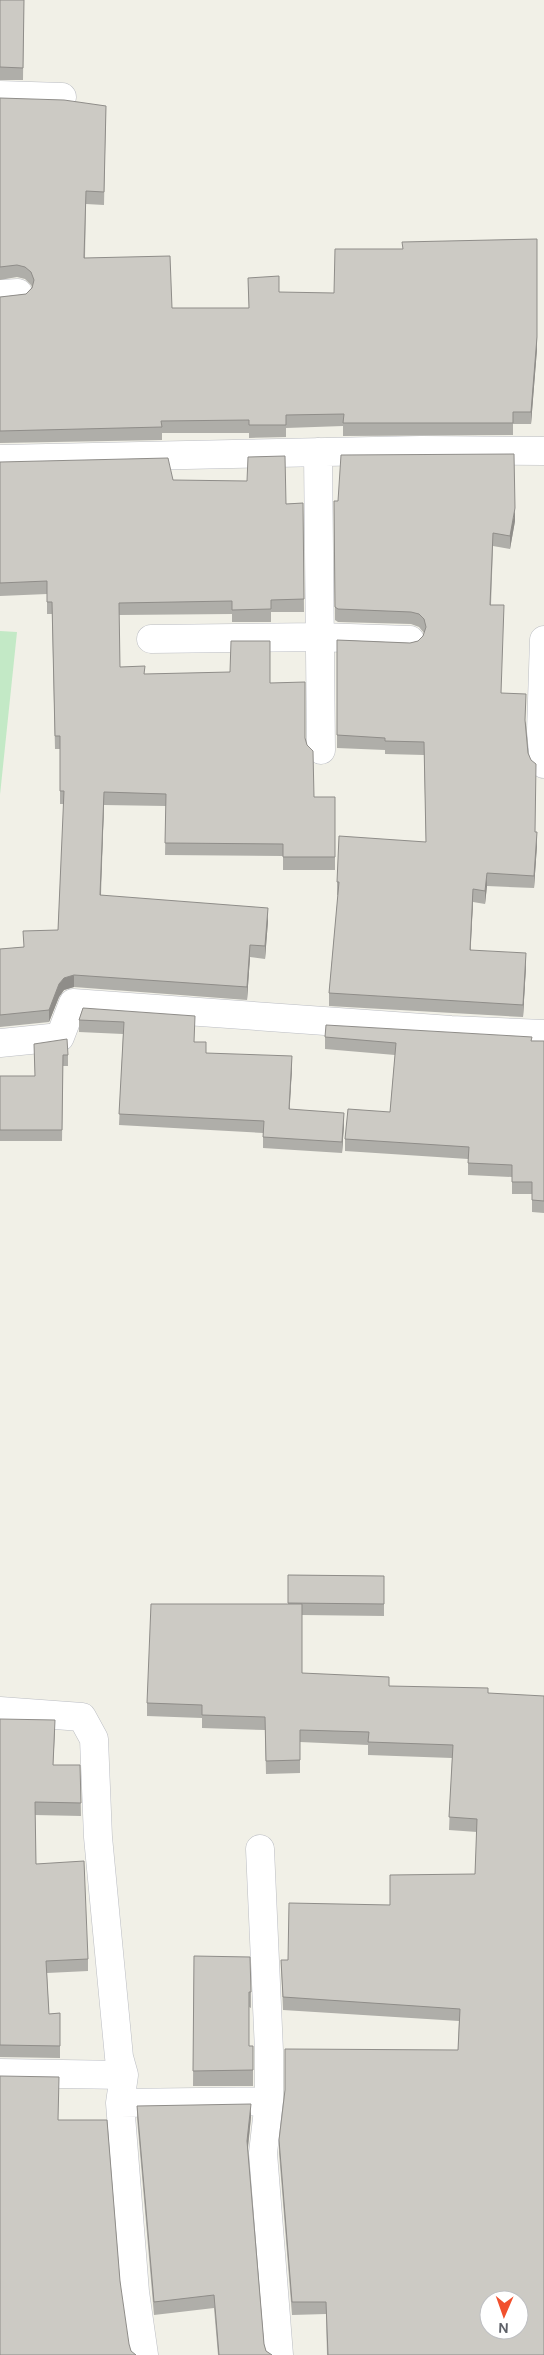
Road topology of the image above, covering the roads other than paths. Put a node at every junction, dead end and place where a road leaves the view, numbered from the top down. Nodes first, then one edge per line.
1 (0, 95) edge
2 (62, 97) dead end
3 (544, 451) edge
4 (318, 452) junction
5 (0, 459) edge
6 (320, 637) junction
7 (151, 639) dead end
8 (410, 640) dead end
9 (544, 640) edge
10 (321, 750) dead end
11 (544, 764) edge
12 (544, 1034) edge
13 (0, 1043) edge
14 (0, 1711) edge
15 (260, 1849) dead end
16 (0, 2073) edge
17 (124, 2075) junction
18 (269, 2101) junction
19 (120, 2103) junction
20 (144, 2355) edge
21 (279, 2355) edge

1 - 2 street
3 - 4 street
4 - 5 street
4 - 6 street
6 - 7 street
6 - 8 street
6 - 10 street
9 - 11 street
12 - 13 street
14 - 17 street
15 - 18 street
16 - 17 street
17 - 19 street
18 - 19 street
18 - 21 street
19 - 20 street

